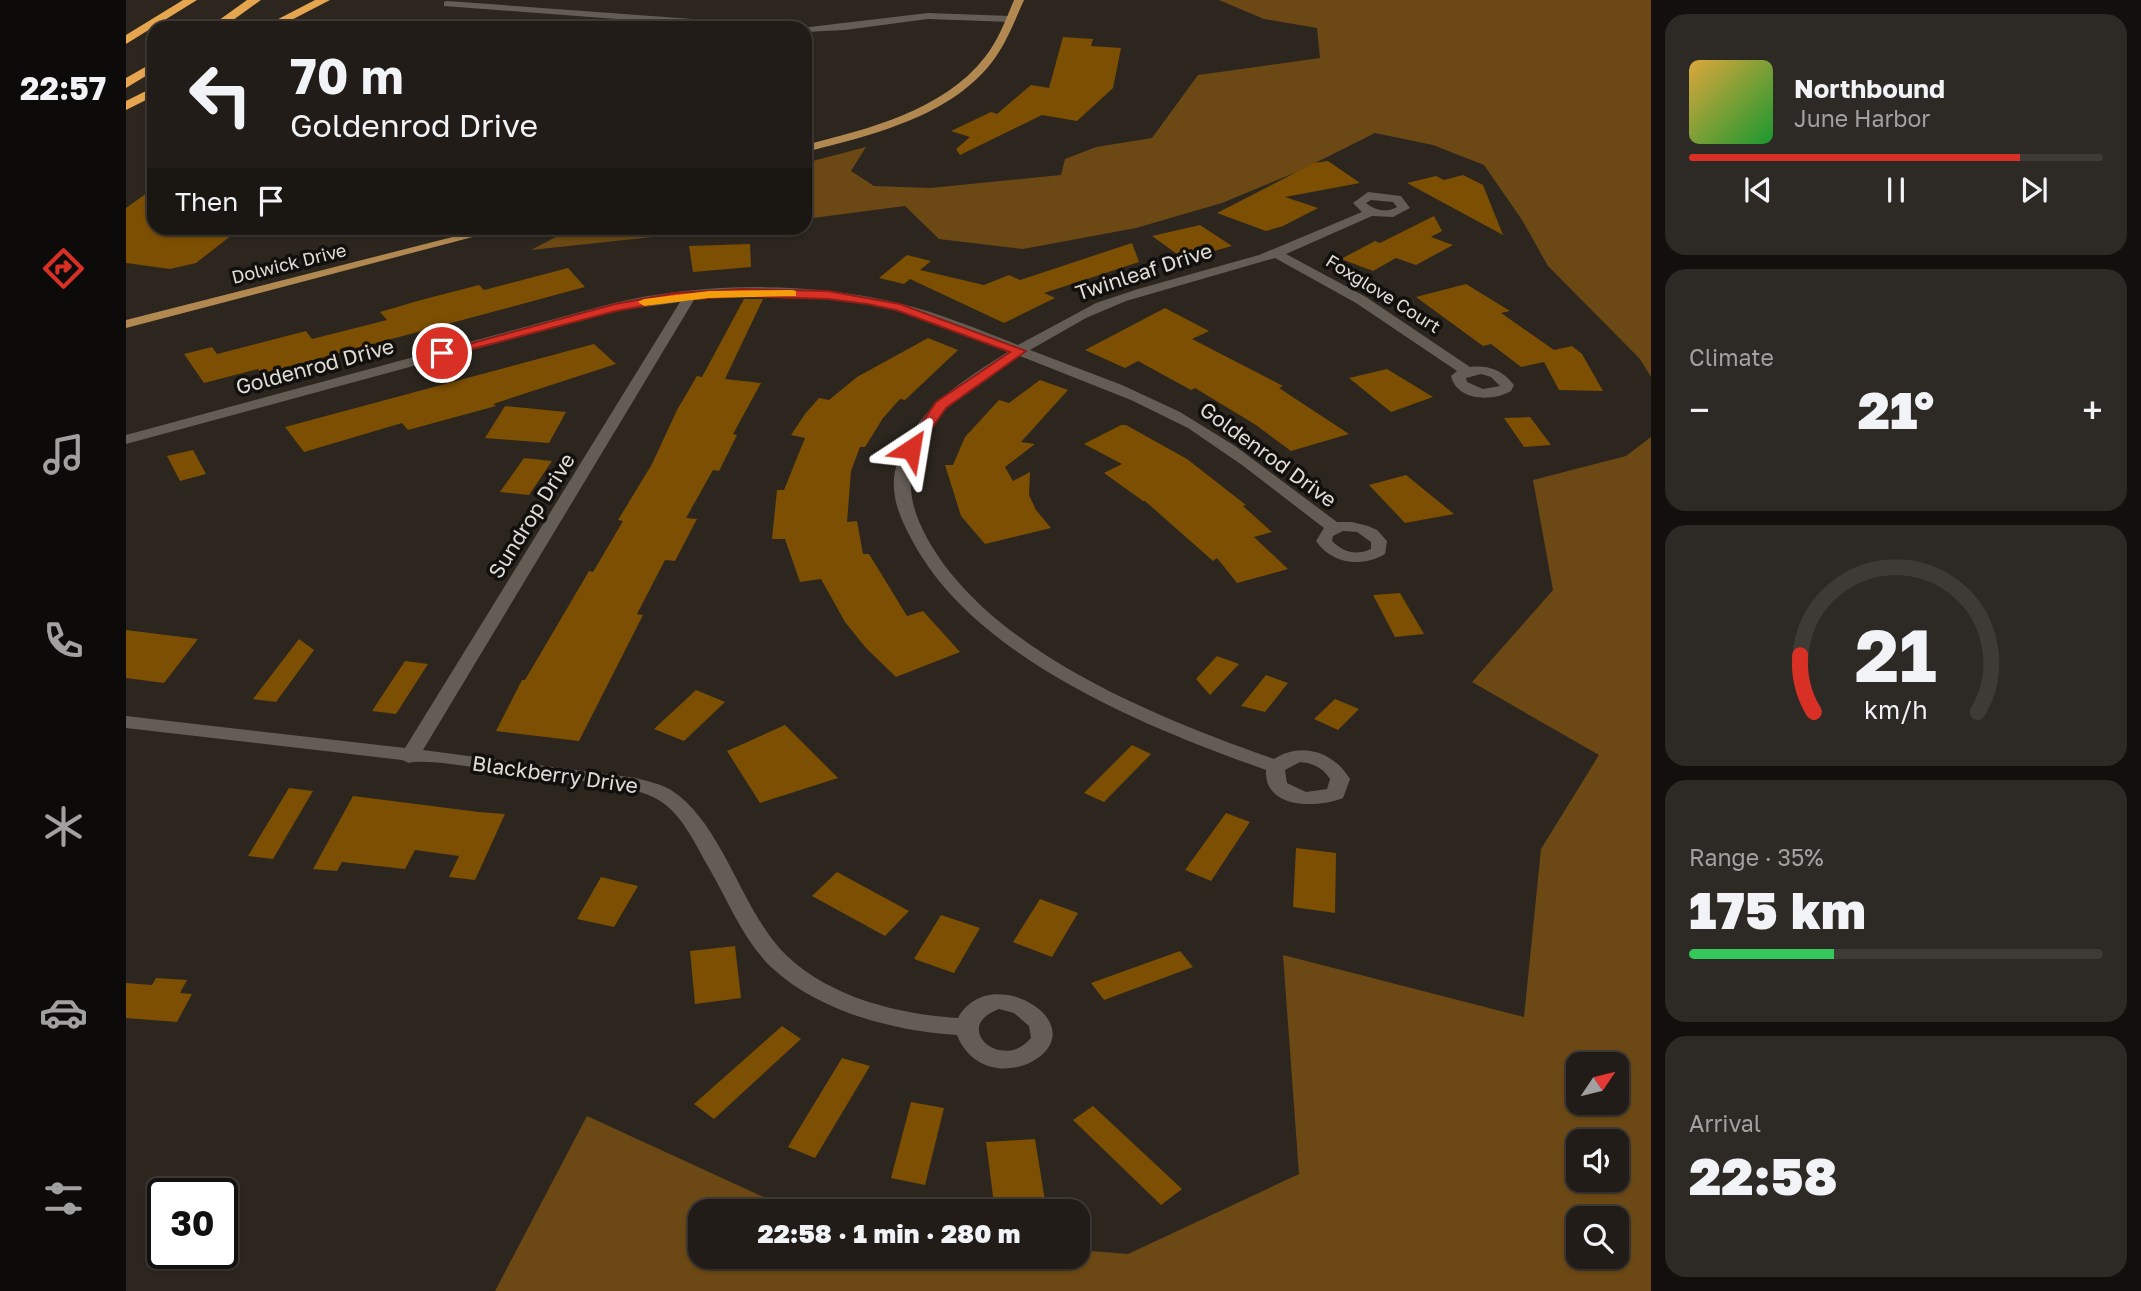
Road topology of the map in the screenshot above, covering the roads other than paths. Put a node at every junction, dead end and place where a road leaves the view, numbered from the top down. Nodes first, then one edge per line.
1 (191, 0) edge
2 (255, 0) edge
3 (324, 0) edge
4 (1019, 0) edge
5 (447, 4) dead end
6 (1011, 19) junction
7 (157, 21) edge
8 (224, 21) edge
9 (281, 21) edge
10 (679, 21) edge
11 (147, 27) edge
12 (812, 29) edge
13 (126, 40) edge
14 (147, 70) edge
15 (126, 84) edge
16 (147, 94) edge
17 (126, 106) edge
18 (812, 147) edge
19 (1371, 212) dead end
20 (474, 235) edge
21 (1277, 254) junction
22 (690, 296) junction
23 (126, 324) edge
24 (1020, 351) junction
25 (1467, 371) dead end
26 (126, 440) edge
27 (1334, 528) dead end
28 (126, 722) edge
29 (409, 757) junction
30 (1276, 767) dead end
31 (965, 1027) dead end

1 - 7 highway
2 - 8 highway
3 - 9 highway
4 - 6 main road
5 - 10 street
6 - 12 street
6 - 18 main road
11 - 13 highway
14 - 15 highway
16 - 17 highway
19 - 21 street, Twinleaf Drive
20 - 23 main road, Dolwick Drive
21 - 24 street, Twinleaf Drive
21 - 25 street, Foxglove Court
22 - 24 street, Goldenrod Drive
22 - 26 street, Goldenrod Drive
22 - 29 street, Sundrop Drive
24 - 27 street, Goldenrod Drive
24 - 30 street, Twinleaf Drive
28 - 29 street, Blackberry Drive
29 - 31 street, Blackberry Drive

